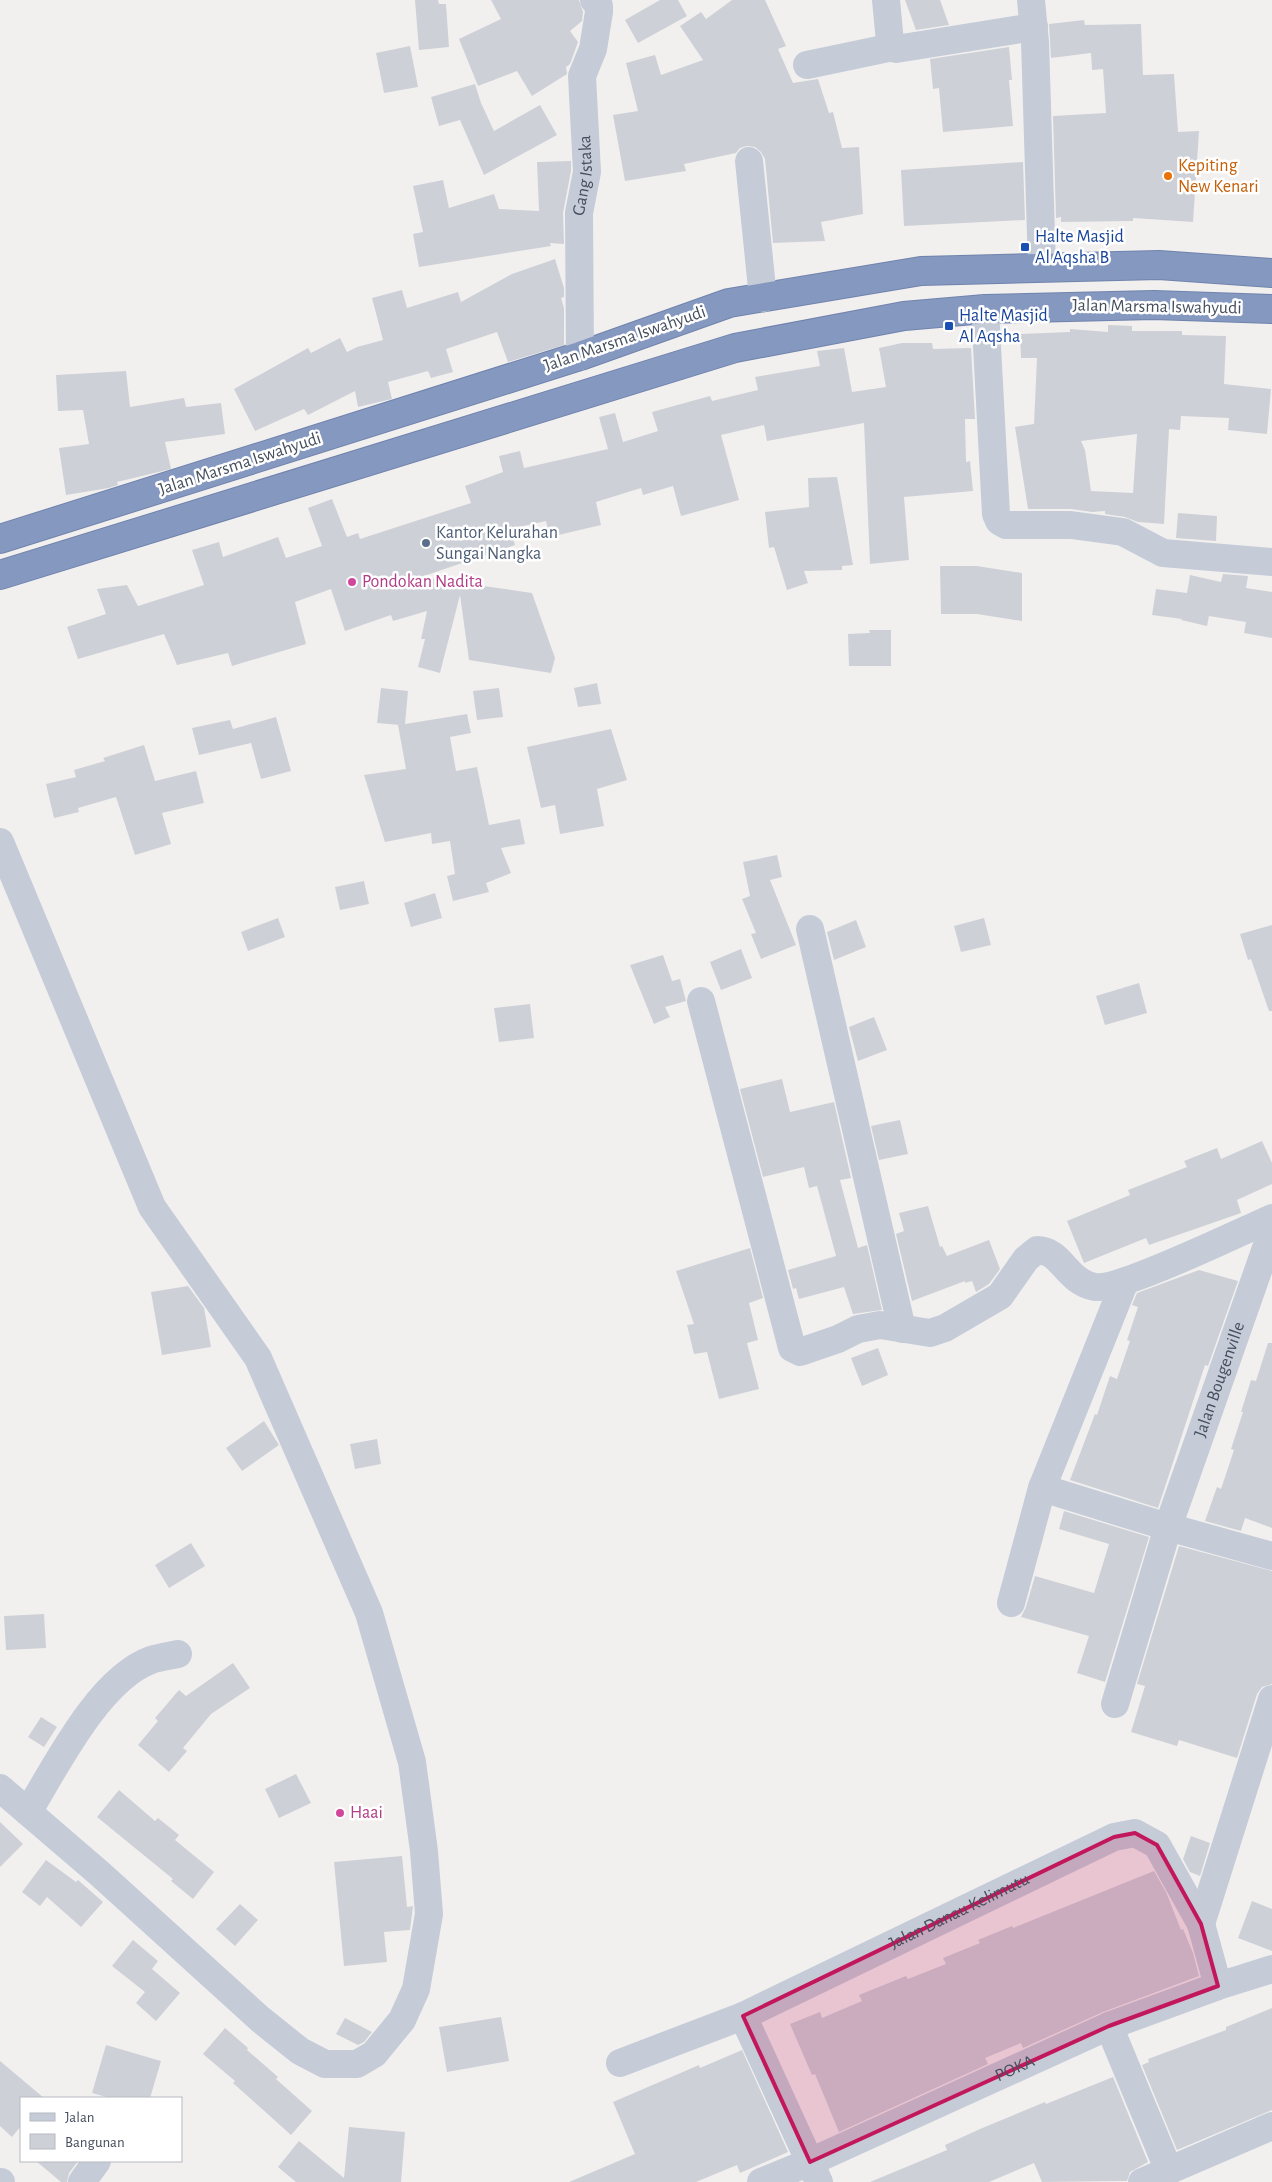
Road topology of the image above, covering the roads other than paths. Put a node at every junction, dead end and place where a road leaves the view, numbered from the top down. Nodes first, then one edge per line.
1 (594, 0) edge
2 (886, 0) edge
3 (1031, 0) edge
4 (1034, 27) junction
5 (893, 47) junction
6 (807, 65) dead end
7 (749, 162) dead end
8 (1042, 267) junction
9 (1272, 273) edge
10 (763, 298) junction
11 (985, 309) junction
12 (1272, 309) edge
13 (580, 356) junction
14 (0, 539) edge
15 (1272, 562) edge
16 (0, 575) edge
17 (0, 842) edge
18 (810, 929) dead end
19 (701, 1001) dead end
20 (1272, 1218) edge
21 (1272, 1231) edge
22 (1125, 1281) junction
23 (902, 1330) junction
24 (1042, 1488) junction
25 (1168, 1527) junction
26 (1272, 1556) edge
27 (1011, 1603) dead end
28 (178, 1654) dead end
29 (1272, 1699) edge
30 (1115, 1704) dead end
31 (0, 1788) edge
32 (28, 1812) junction
33 (1201, 1924) junction
34 (1272, 1969) edge
35 (1218, 1986) junction
36 (743, 2016) junction
37 (1109, 2026) junction
38 (620, 2063) dead end
39 (1272, 2126) edge
40 (96, 2162) edge
41 (1169, 2171) junction
42 (814, 2172) edge
43 (82, 2182) edge
44 (761, 2182) edge
45 (1142, 2182) edge

1 - 13 street, Gang Istaka
2 - 5 street
3 - 4 street
4 - 5 street
4 - 8 street
5 - 6 street
7 - 10 street
8 - 9 highway, Jalan Marsma Iswahyudi
8 - 10 highway, Jalan Marsma Iswahyudi
10 - 13 highway, Jalan Marsma Iswahyudi
11 - 12 highway, Jalan Marsma Iswahyudi
11 - 15 street
11 - 16 highway, Jalan Marsma Iswahyudi
13 - 14 highway, Jalan Marsma Iswahyudi
17 - 32 street
18 - 23 street
19 - 23 street
20 - 22 street
21 - 25 street, Jalan Bougenville
22 - 23 street
22 - 24 street
24 - 25 street
24 - 27 street
25 - 26 street
25 - 30 street, Jalan Bougenville
28 - 32 street
29 - 33 street
31 - 32 street
33 - 35 street, Jalan Danau Kelimutu
33 - 36 street, Jalan Danau Kelimutu
34 - 35 street, POKA
35 - 37 street, POKA
36 - 38 street, Jalan Danau Kelimutu
36 - 42 street
37 - 41 street
37 - 42 street, POKA
39 - 41 street
40 - 43 street
41 - 45 street
42 - 44 street, POKA

